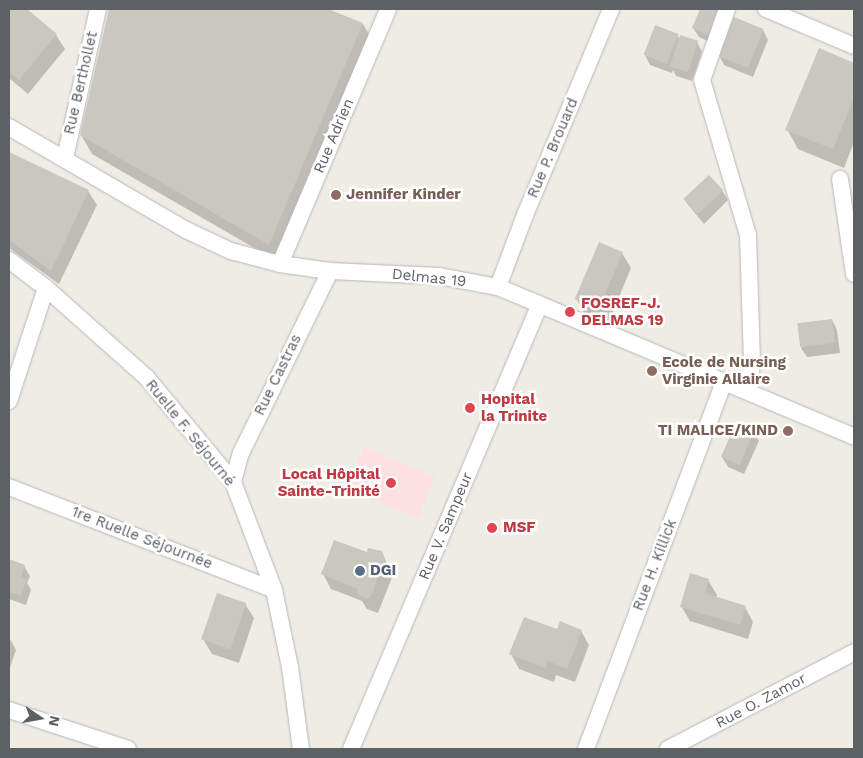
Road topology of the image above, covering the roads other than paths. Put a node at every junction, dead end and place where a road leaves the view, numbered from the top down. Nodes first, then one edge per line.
1 (98, 9) edge
2 (388, 9) edge
3 (611, 9) edge
4 (727, 9) edge
5 (766, 9) edge
6 (854, 46) edge
7 (9, 127) edge
8 (65, 158) junction
9 (840, 179) dead end
10 (9, 260) edge
11 (280, 264) junction
12 (330, 271) junction
13 (854, 274) edge
14 (498, 287) junction
15 (46, 288) junction
16 (540, 304) junction
17 (724, 381) junction
18 (749, 391) junction
19 (9, 401) edge
20 (854, 437) edge
21 (233, 482) junction
22 (9, 487) edge
23 (274, 590) junction
24 (854, 652) edge
25 (9, 710) edge
26 (128, 749) edge
27 (301, 749) edge
28 (351, 749) edge
29 (586, 749) edge
30 (668, 749) edge

1 - 8 street, Rue Berthollet
2 - 11 street, Rue Adrien
3 - 14 street, Rue P. Brouard
4 - 18 street
5 - 6 street
7 - 8 street, Delmas 19
8 - 11 street, Delmas 19
9 - 13 street
10 - 15 street, Ruelle F. Séjourné
11 - 12 street, Delmas 19
12 - 14 street, Delmas 19
12 - 21 street, Rue Castras
14 - 16 street, Delmas 19
15 - 19 street
15 - 21 street, Ruelle F. Séjourné
16 - 17 street, Delmas 19
16 - 28 street, Rue V. Sampeur
17 - 18 street, Delmas 19
17 - 29 street, Rue H. Killick
18 - 20 street, Delmas 19
21 - 23 street, Ruelle F. Séjourné
22 - 23 street, 1re Ruelle Séjournée
23 - 27 street, Ruelle F. Séjourné
24 - 30 street, Rue O. Zamor
25 - 26 street

